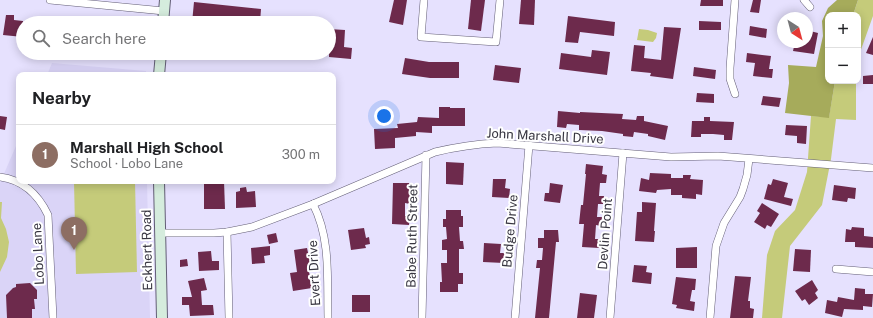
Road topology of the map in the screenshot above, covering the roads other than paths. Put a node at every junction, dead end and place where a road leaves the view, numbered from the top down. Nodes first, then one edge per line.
1 (50, 0) edge
2 (165, 0) edge
3 (424, 0) edge
4 (500, 0) edge
5 (735, 0) edge
6 (804, 0) edge
7 (810, 7) dead end
8 (164, 11) junction
9 (164, 16) edge
10 (160, 60) edge
11 (159, 72) edge
12 (735, 94) dead end
13 (529, 145) junction
14 (623, 153) junction
15 (426, 155) junction
16 (749, 158) junction
17 (873, 168) edge
18 (0, 177) edge
19 (16, 181) edge
20 (22, 184) edge
21 (159, 184) edge
22 (313, 204) junction
23 (227, 232) junction
24 (160, 233) junction
25 (836, 269) dead end
26 (873, 272) edge
27 (53, 318) edge
28 (162, 318) edge
29 (229, 318) edge
30 (328, 318) edge
31 (422, 318) edge
32 (514, 318) edge
33 (610, 318) edge
34 (710, 318) edge

1 - 8 street
2 - 8 main road
3 - 4 street
5 - 12 street
6 - 7 street
8 - 9 main road
10 - 11 main road
13 - 14 street, John Marshall Drive
13 - 15 street, John Marshall Drive
13 - 32 street, Budge Drive
14 - 16 street, John Marshall Drive
14 - 33 street, Devlin Point
15 - 22 street, John Marshall Drive
15 - 31 street, Babe Ruth Street
16 - 17 street, John Marshall Drive
16 - 34 street
18 - 19 street, Lobo Lane
20 - 27 street, Lobo Lane
21 - 24 main road, Eckhert Road
22 - 23 street, John Marshall Drive
22 - 30 street, Evert Drive
23 - 24 street, John Marshall Drive
23 - 29 street
24 - 28 main road, Eckhert Road
25 - 26 street

